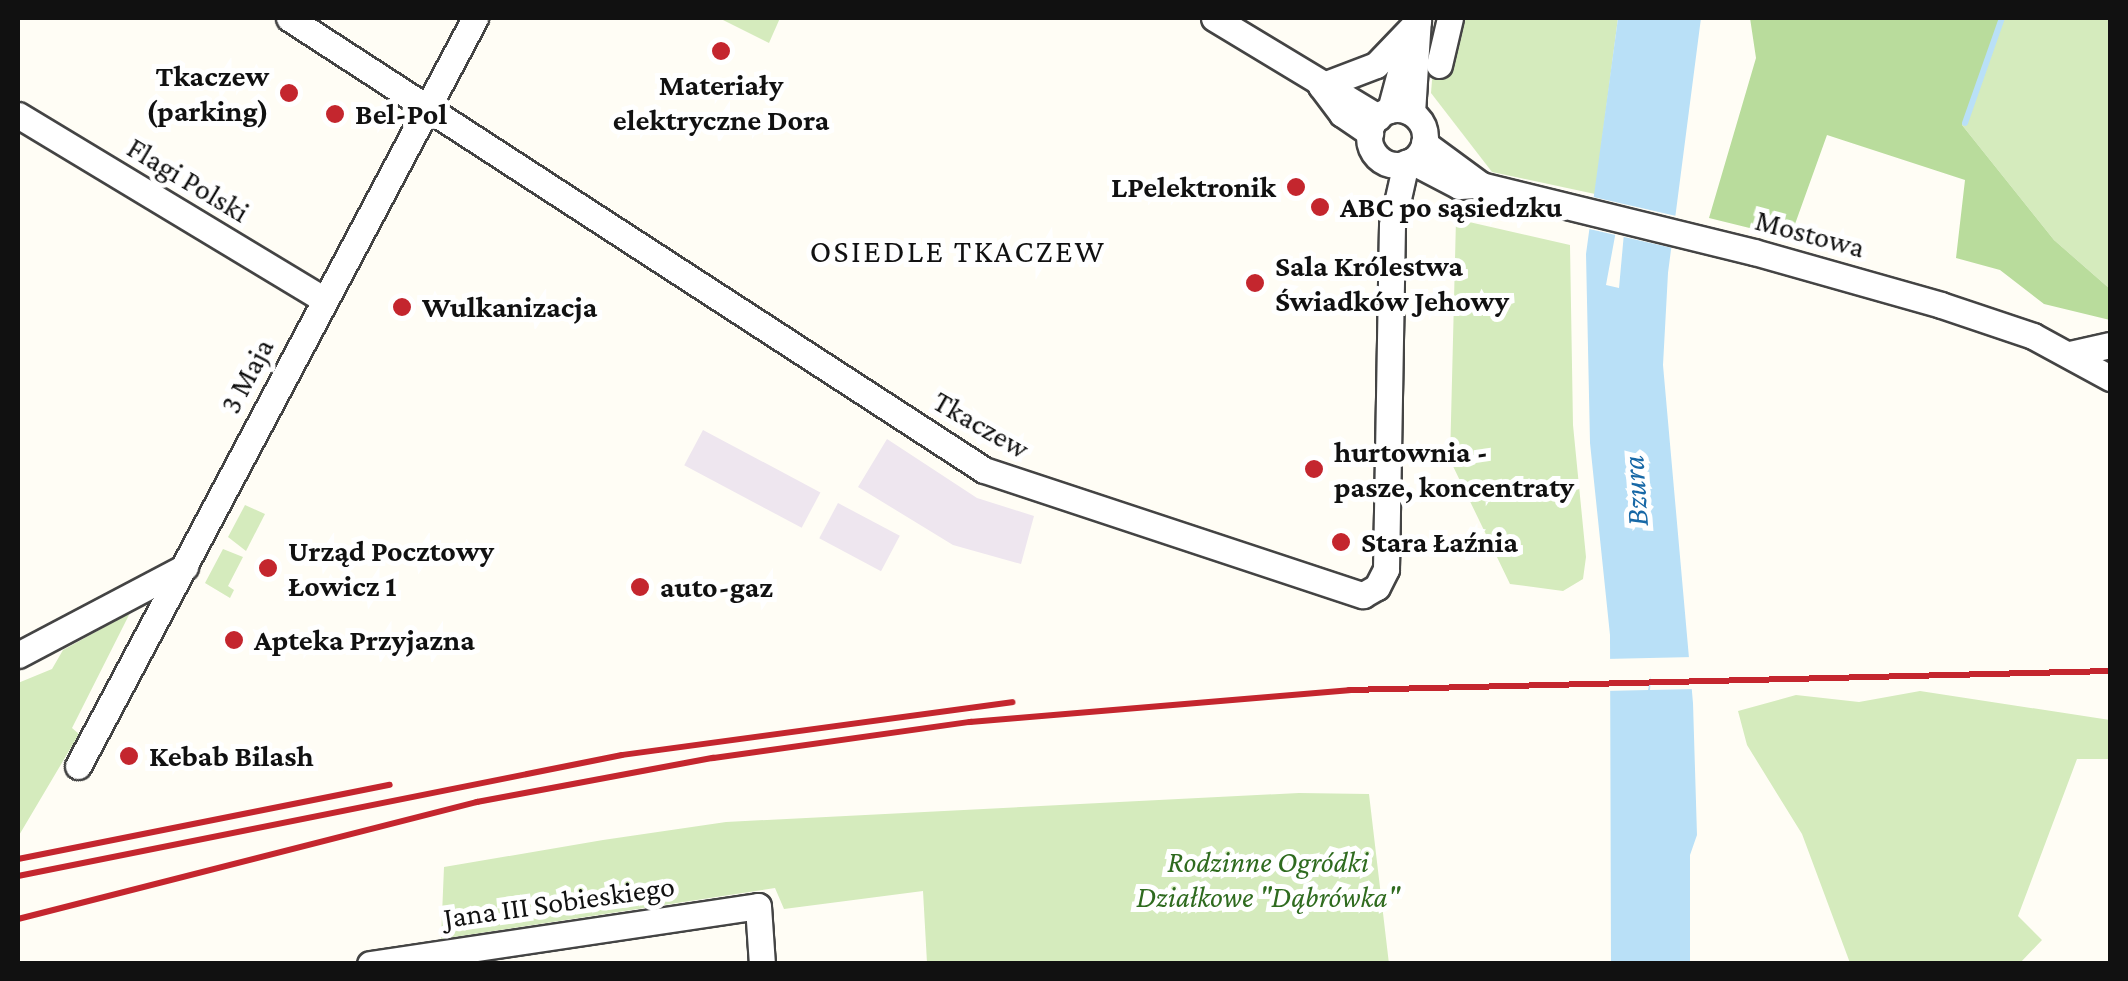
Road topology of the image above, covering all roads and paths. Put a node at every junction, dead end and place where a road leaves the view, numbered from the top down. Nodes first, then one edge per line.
1 (289, 18) edge
2 (476, 18) edge
3 (1214, 18) edge
4 (1450, 18) edge
5 (1418, 19) edge
6 (1439, 65) dead end
7 (1321, 86) junction
8 (425, 110) junction
9 (18, 115) edge
10 (1387, 118) junction
11 (1406, 157) junction
12 (325, 300) junction
13 (2110, 345) edge
14 (2070, 354) junction
15 (2110, 378) edge
16 (185, 567) junction
17 (18, 655) edge
18 (78, 766) dead end
19 (370, 964) edge
20 (762, 964) edge

1 - 8 street, Tkaczew
2 - 8 street, 3 Maja
3 - 7 street
4 - 6 street
5 - 7 street
5 - 10 street
7 - 10 street
8 - 11 street, Tkaczew
8 - 12 street, 3 Maja
9 - 12 street, Flagi Polski
10 - 11 street
10 - 11 street
11 - 14 street, Mostowa
12 - 16 street, 3 Maja
13 - 14 street
14 - 15 street, Mostowa
16 - 17 street
16 - 18 street, 3 Maja
19 - 20 street, Jana III Sobieskiego

